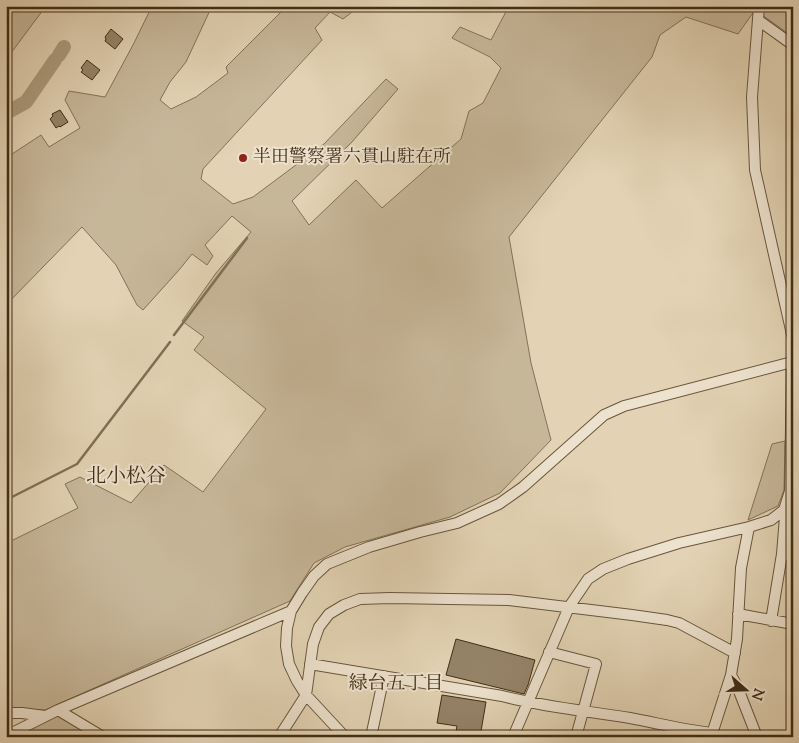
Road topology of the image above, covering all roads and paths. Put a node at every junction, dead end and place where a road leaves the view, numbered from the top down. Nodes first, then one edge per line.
1 (760, 6) edge
2 (758, 20) junction
3 (793, 45) edge
4 (793, 339) edge
5 (792, 362) edge
6 (793, 518) edge
7 (749, 527) junction
8 (788, 555) edge
9 (569, 607) junction
10 (291, 611) junction
11 (738, 614) junction
12 (771, 621) junction
13 (793, 624) edge
14 (549, 652) junction
15 (735, 653) junction
16 (310, 664) junction
17 (730, 675) junction
18 (384, 676) junction
19 (306, 695) junction
20 (527, 703) junction
21 (58, 710) junction
22 (583, 711) junction
23 (6, 712) edge
24 (45, 716) junction
25 (91, 734) edge
26 (712, 735) edge
27 (6, 736) edge
28 (103, 737) edge
29 (279, 737) edge
30 (345, 737) edge
31 (371, 737) edge
32 (514, 737) edge
33 (576, 737) edge
34 (757, 737) edge

1 - 2 street
2 - 3 street
2 - 4 street
5 - 7 street
5 - 10 street
6 - 8 street
7 - 9 street
7 - 11 street
8 - 12 street
9 - 14 street
9 - 15 street
9 - 16 street
10 - 19 street
10 - 21 street
11 - 12 street
11 - 15 street
12 - 13 street
14 - 20 street
14 - 22 street
15 - 17 street
16 - 18 street
16 - 19 street
17 - 26 street
17 - 34 street
18 - 20 street
18 - 31 street
19 - 29 street
19 - 30 street
20 - 22 street
20 - 32 street
21 - 24 street
21 - 25 street
22 - 26 street
22 - 33 street
23 - 24 street
24 - 27 street
25 - 28 street

